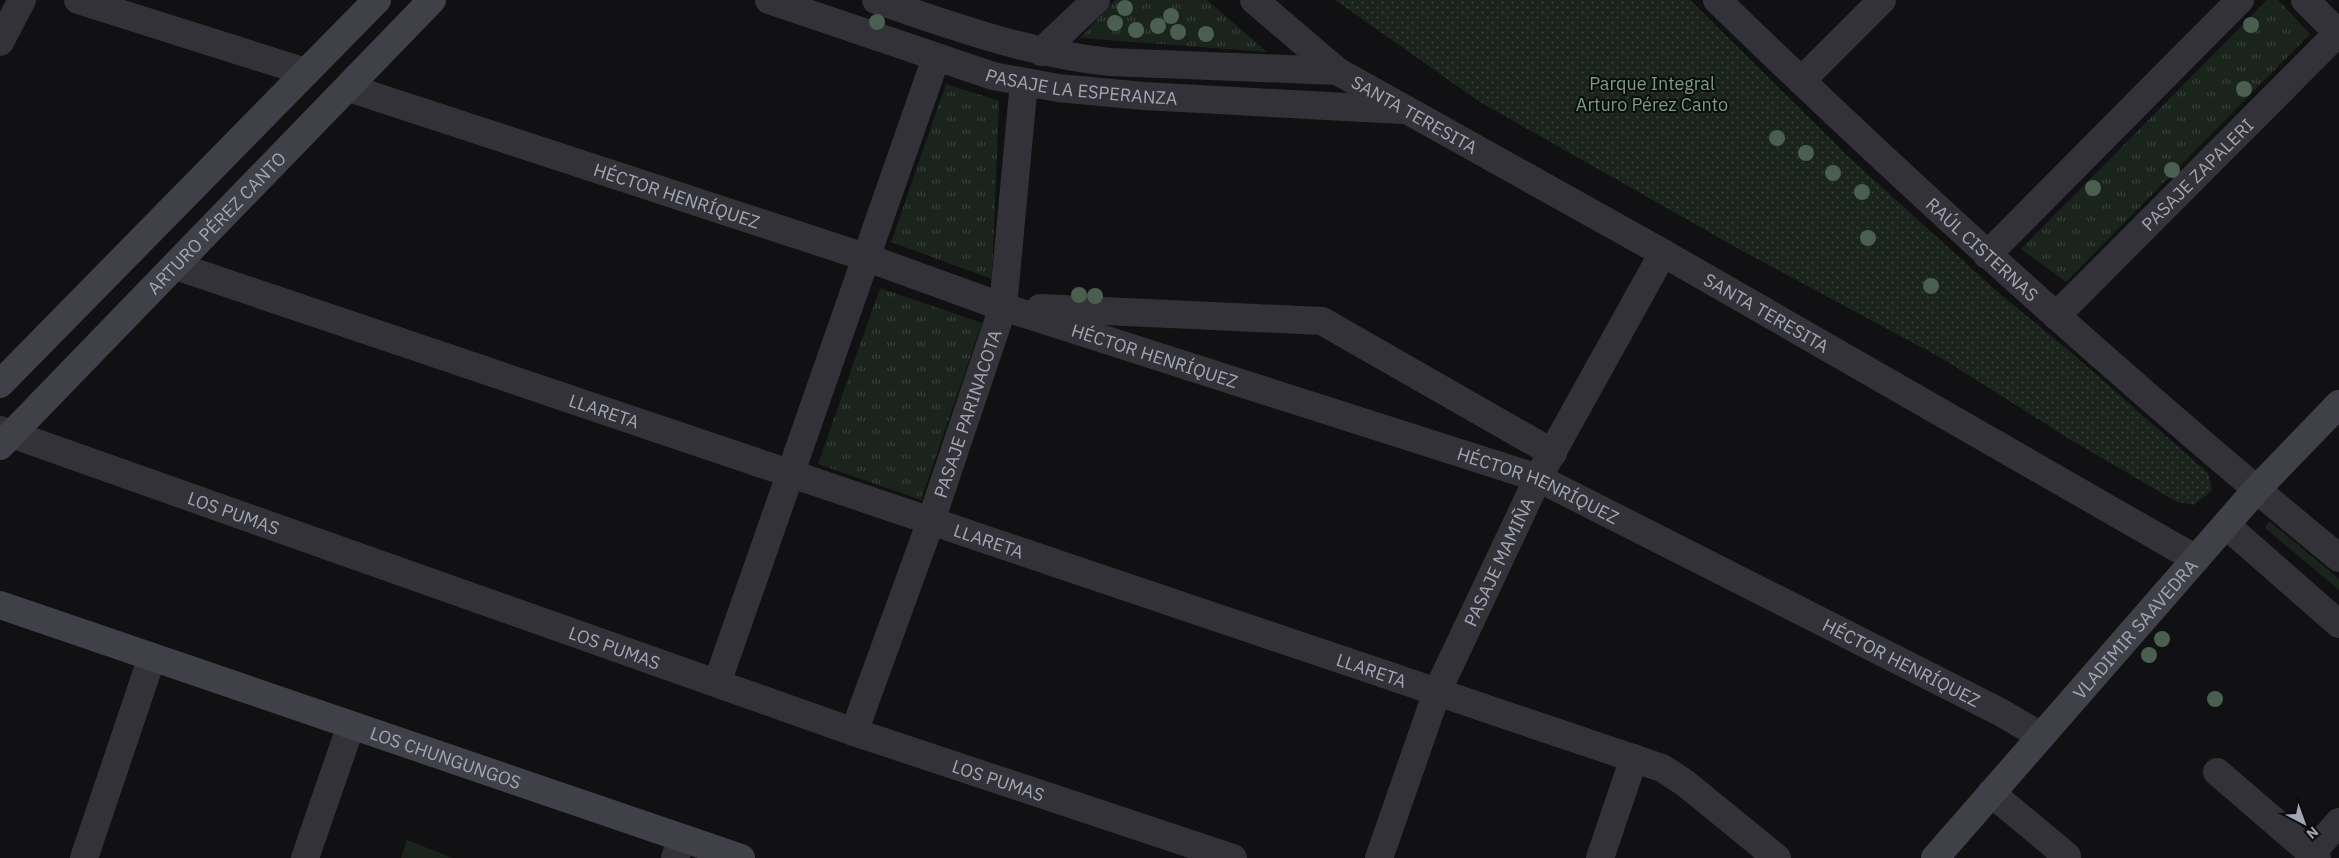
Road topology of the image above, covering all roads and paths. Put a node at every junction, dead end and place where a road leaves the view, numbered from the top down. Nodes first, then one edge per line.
1 (22, 0) edge
2 (78, 0) edge
3 (377, 0) edge
4 (432, 0) edge
5 (769, 0) edge
6 (876, 0) edge
7 (914, 0) edge
8 (1096, 0) edge
9 (1254, 0) edge
10 (1716, 0) edge
11 (1882, 0) edge
12 (2240, 0) edge
13 (2305, 0) edge
14 (938, 22) junction
15 (2339, 34) edge
16 (0, 42) edge
17 (1041, 52) junction
18 (936, 58) junction
19 (1337, 71) junction
20 (306, 72) junction
21 (1801, 81) junction
22 (1024, 82) junction
23 (349, 88) junction
24 (1407, 111) junction
25 (1663, 253) junction
26 (1987, 255) junction
27 (865, 257) junction
28 (176, 266) junction
29 (1003, 307) junction
30 (2056, 316) junction
31 (0, 384) edge
32 (2339, 404) edge
33 (4, 436) edge
34 (1553, 453) junction
35 (790, 473) junction
36 (1538, 478) junction
37 (2256, 490) junction
38 (931, 521) junction
39 (2226, 525) junction
40 (2339, 558) edge
41 (2196, 559) junction
42 (0, 605) edge
43 (2339, 624) edge
44 (152, 657) junction
45 (717, 683) junction
46 (1438, 692) junction
47 (351, 725) junction
48 (854, 732) junction
49 (2041, 736) junction
50 (1634, 758) junction
51 (2217, 772) dead end
52 (1991, 793) junction
53 (2339, 822) edge
54 (679, 848) edge
55 (2067, 856) dead end
56 (2314, 856) edge
57 (84, 858) edge
58 (305, 858) edge
59 (741, 858) edge
60 (1233, 858) edge
61 (1379, 858) edge
62 (1600, 858) edge
63 (1777, 858) edge
64 (1935, 858) edge

1 - 16 street
2 - 20 street
3 - 20 street
4 - 23 street, ARTURO PÉREZ CANTO
5 - 18 street, PASAJE LA ESPERANZA
6 - 14 street, PASAJE LA ESPERANZA
7 - 14 street
8 - 17 street
9 - 19 street, SANTA TERESITA
10 - 21 street, RAÚL CISTERNAS
11 - 21 street
12 - 26 street
13 - 15 street
14 - 17 street, PASAJE LA ESPERANZA
15 - 30 street, PASAJE ZAPALERI
17 - 19 street, PASAJE LA ESPERANZA
18 - 22 street, PASAJE LA ESPERANZA
18 - 27 street
19 - 24 street, SANTA TERESITA
20 - 31 street
21 - 26 street, RAÚL CISTERNAS
22 - 24 street, PASAJE LA ESPERANZA
22 - 29 street, PASAJE PARINACOTA
23 - 27 street, HÉCTOR HENRÍQUEZ
23 - 28 street, ARTURO PÉREZ CANTO
24 - 25 street, SANTA TERESITA
25 - 34 street, PASAJE MAMIÑA
25 - 41 street, SANTA TERESITA
26 - 30 street, RAÚL CISTERNAS
27 - 29 street, HÉCTOR HENRÍQUEZ
27 - 35 street
28 - 33 street, ARTURO PÉREZ CANTO
28 - 35 street, LLARETA
29 - 34 street, HÉCTOR HENRÍQUEZ
29 - 36 street, HÉCTOR HENRÍQUEZ
29 - 38 street, PASAJE PARINACOTA
30 - 37 street, RAÚL CISTERNAS
32 - 37 street, VLADIMIR SAAVEDRA
33 - 45 street, LOS PUMAS
34 - 36 street, PASAJE MAMIÑA
35 - 38 street, LLARETA
35 - 45 street
36 - 46 street, PASAJE MAMIÑA
36 - 49 street, HÉCTOR HENRÍQUEZ
37 - 39 street, VLADIMIR SAAVEDRA
37 - 40 street, RAÚL CISTERNAS
38 - 46 street, LLARETA
38 - 48 street, PASAJE PARINACOTA
39 - 41 street, VLADIMIR SAAVEDRA
39 - 43 street
41 - 49 street, VLADIMIR SAAVEDRA
42 - 44 street, LOS CHUNGUNGOS
44 - 47 street, LOS CHUNGUNGOS
44 - 57 street
45 - 48 street, LOS PUMAS
46 - 50 street, LLARETA
46 - 61 street, PASAJE MAMIÑA
47 - 54 street, LOS CHUNGUNGOS
47 - 58 street
48 - 60 street, LOS PUMAS
49 - 52 street, VLADIMIR SAAVEDRA
50 - 62 street
50 - 63 street, LLARETA
51 - 56 street
52 - 55 street
52 - 64 street, VLADIMIR SAAVEDRA
53 - 56 street
54 - 59 street, LOS CHUNGUNGOS

